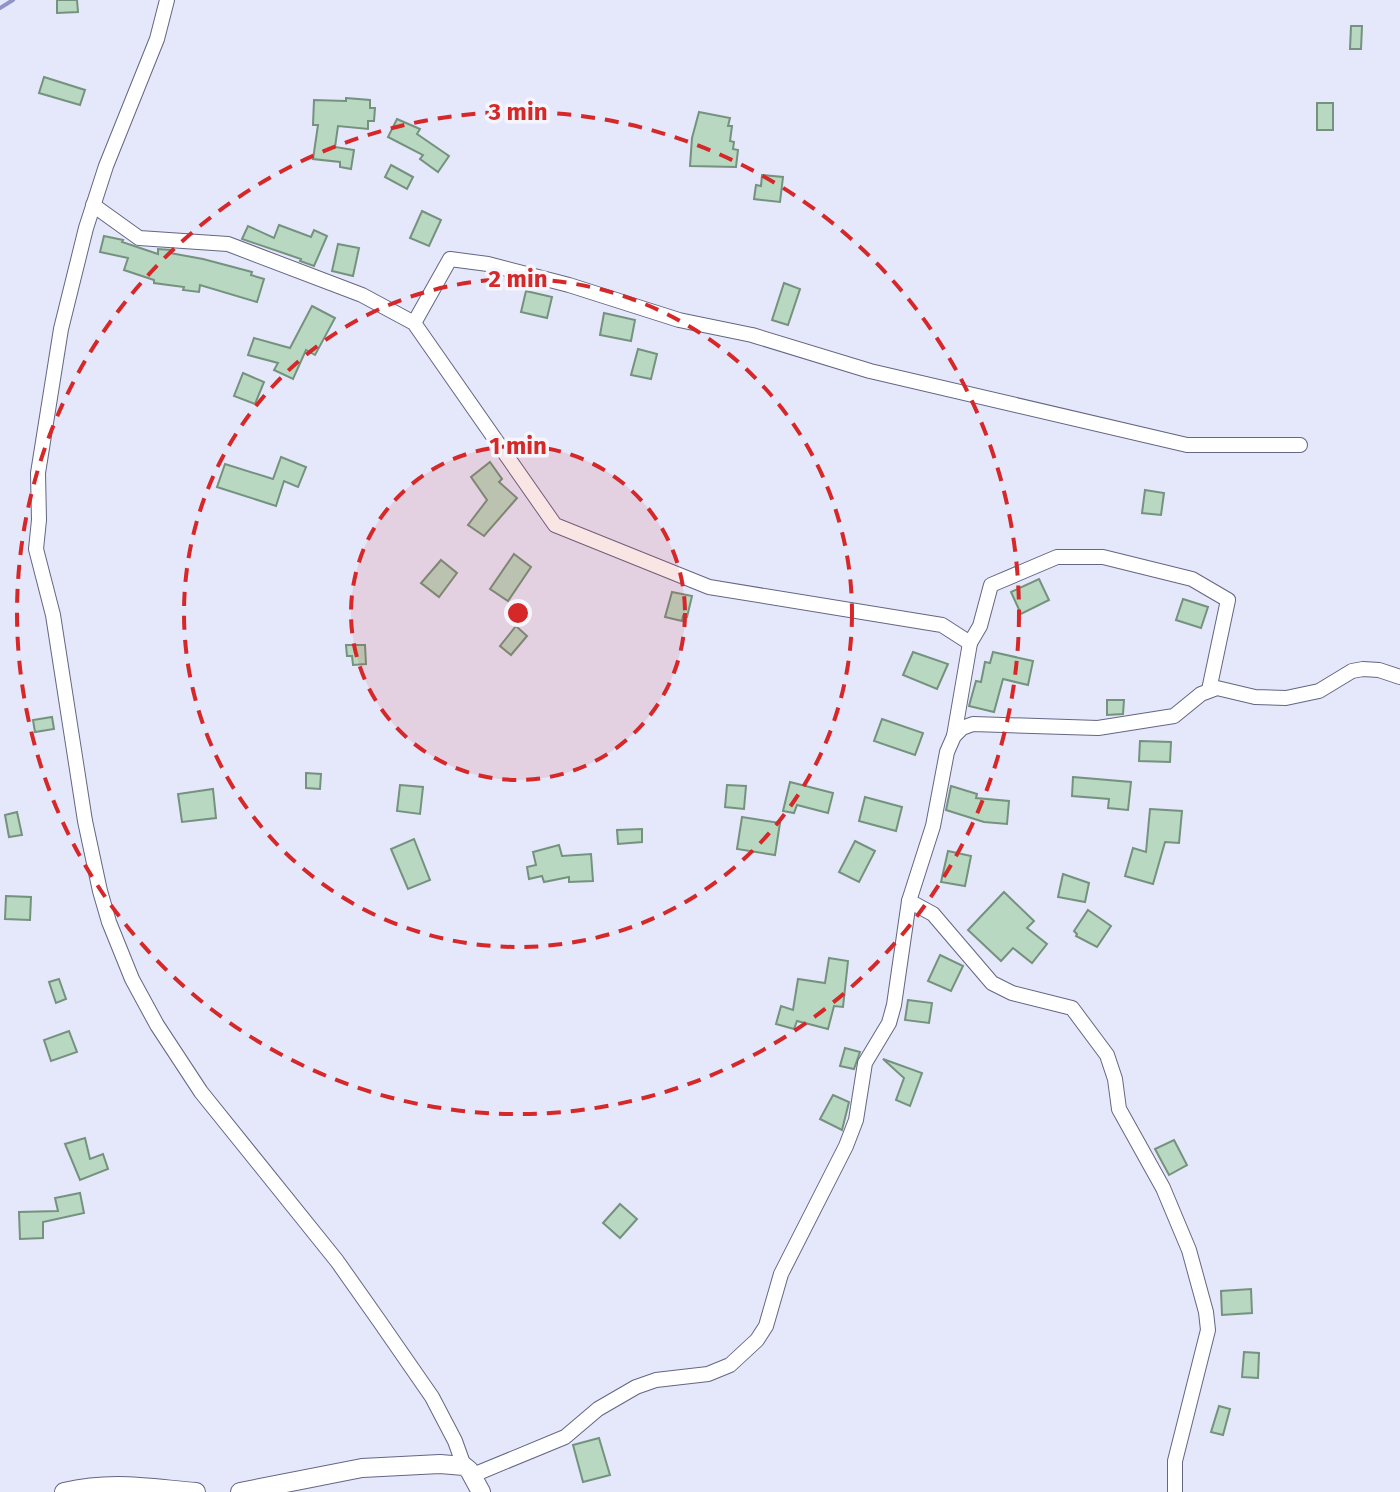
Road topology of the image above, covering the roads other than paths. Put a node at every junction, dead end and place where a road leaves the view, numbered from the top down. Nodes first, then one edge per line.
1 (167, 0) edge
2 (93, 205) junction
3 (414, 323) junction
4 (1300, 445) dead end
5 (970, 643) junction
6 (1400, 677) edge
7 (1209, 690) junction
8 (954, 736) junction
9 (909, 901) junction
10 (473, 1478) edge
11 (64, 1492) edge
12 (196, 1492) edge
13 (240, 1492) edge
14 (1175, 1492) edge

1 - 2 street
2 - 3 street
2 - 10 street
3 - 4 street
3 - 5 street
5 - 7 street
5 - 8 street
6 - 7 street
7 - 8 street
8 - 9 street
9 - 10 street
9 - 14 street
10 - 13 street
11 - 12 street

